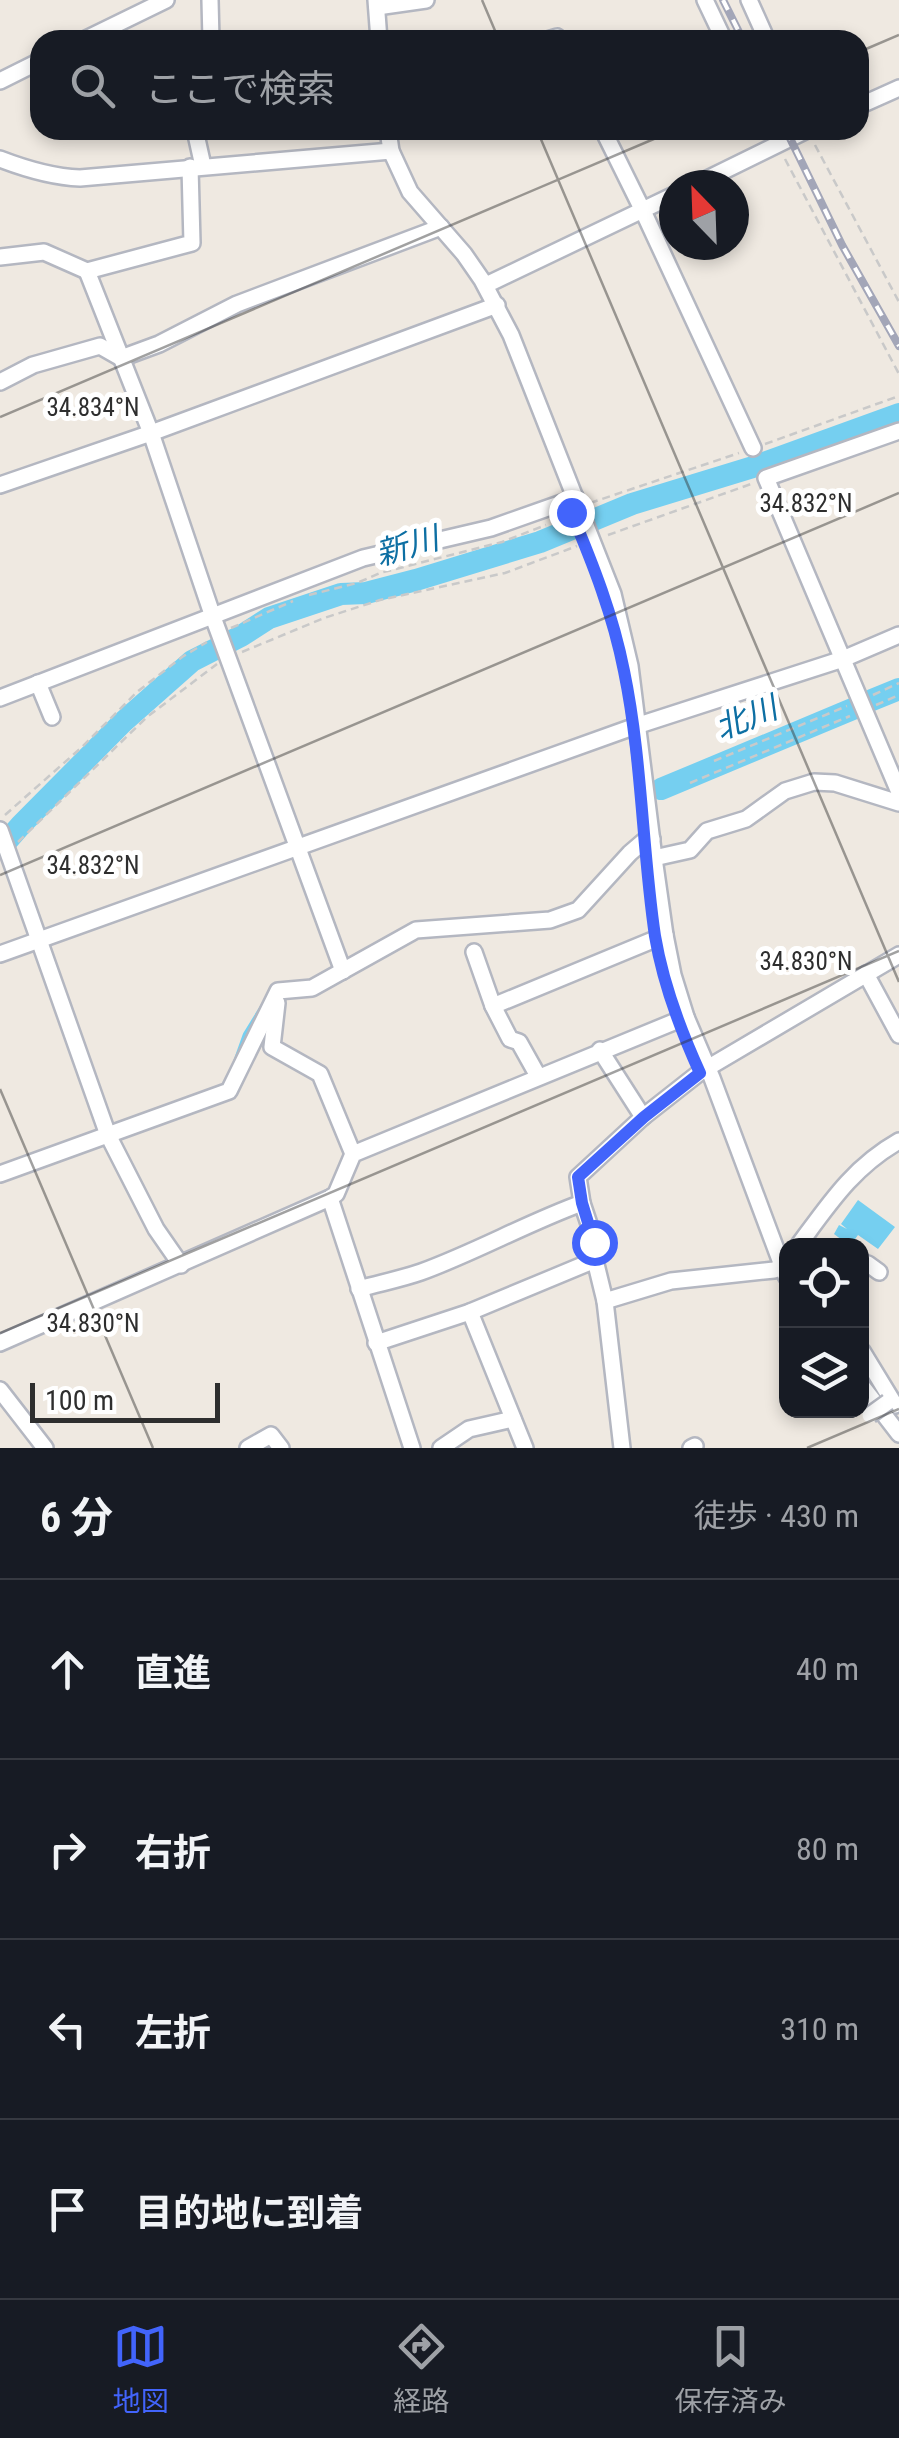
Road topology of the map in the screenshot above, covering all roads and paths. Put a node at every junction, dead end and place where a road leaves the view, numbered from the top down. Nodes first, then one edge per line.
1 (166, 0) edge
2 (210, 0) edge
3 (426, 0) edge
4 (706, 0) edge
5 (749, 0) edge
6 (376, 3) edge
7 (104, 30) edge
8 (211, 30) edge
9 (379, 30) edge
10 (720, 30) edge
11 (762, 30) edge
12 (30, 66) edge
13 (0, 81) edge
14 (899, 88) edge
15 (869, 102) edge
16 (195, 140) edge
17 (390, 140) edge
18 (608, 140) edge
19 (768, 140) edge
20 (775, 140) edge
21 (816, 147) dead end
22 (391, 150) junction
23 (0, 159) edge
24 (196, 167) junction
25 (719, 170) edge
26 (659, 202) edge
27 (643, 210) junction
28 (441, 227) junction
29 (0, 257) edge
30 (87, 271) junction
31 (486, 286) junction
32 (899, 302) edge
33 (496, 305) junction
34 (121, 358) junction
35 (899, 374) edge
36 (0, 382) edge
37 (899, 430) edge
38 (151, 433) junction
39 (753, 448) dead end
40 (766, 478) junction
41 (0, 485) edge
42 (573, 505) junction
43 (588, 542) junction
44 (213, 617) junction
45 (220, 634) junction
46 (899, 635) edge
47 (229, 658) junction
48 (843, 659) junction
49 (899, 683) edge
50 (38, 684) junction
51 (899, 695) edge
52 (0, 698) edge
53 (862, 705) junction
54 (52, 717) dead end
55 (636, 726) junction
56 (714, 760) dead end
57 (690, 782) dead end
58 (899, 792) edge
59 (899, 803) edge
60 (0, 820) edge
61 (0, 830) edge
62 (648, 840) junction
63 (298, 847) junction
64 (8, 852) junction
65 (654, 858) junction
66 (661, 937) junction
67 (39, 940) junction
68 (474, 952) dead end
69 (0, 954) edge
70 (899, 955) edge
71 (344, 971) junction
72 (866, 974) junction
73 (278, 991) junction
74 (493, 1006) junction
75 (681, 1018) junction
76 (899, 1035) edge
77 (600, 1050) junction
78 (704, 1071) junction
79 (538, 1076) junction
80 (644, 1117) junction
81 (108, 1135) junction
82 (899, 1142) edge
83 (353, 1154) junction
84 (0, 1174) edge
85 (330, 1198) junction
86 (582, 1203) junction
87 (804, 1238) edge
88 (594, 1260) junction
89 (779, 1260) edge
90 (181, 1265) junction
91 (869, 1265) edge
92 (779, 1268) edge
93 (879, 1272) dead end
94 (360, 1288) junction
95 (605, 1301) junction
96 (470, 1312) junction
97 (0, 1343) edge
98 (376, 1344) junction
99 (869, 1363) edge
100 (869, 1387) edge
101 (0, 1390) edge
102 (869, 1406) edge
103 (870, 1416) dead end
104 (513, 1419) junction
105 (899, 1434) edge
106 (899, 1446) edge
107 (45, 1448) edge
108 (248, 1448) edge
109 (281, 1448) edge
110 (412, 1448) edge
111 (440, 1448) edge
112 (524, 1448) edge
113 (622, 1448) edge

1 - 7 street
2 - 8 street
3 - 6 street
4 - 10 street
5 - 11 street
6 - 9 street
12 - 13 street
14 - 15 street
16 - 24 street
17 - 22 street
18 - 27 street
19 - 25 street
20 - 35 path
21 - 32 path
22 - 24 street
22 - 28 street
23 - 24 street
24 - 30 street
26 - 27 street
27 - 31 street
27 - 39 street
28 - 31 street
28 - 34 street
29 - 30 street
30 - 34 street
31 - 33 street
33 - 38 street
33 - 42 street
34 - 36 street
34 - 38 street
37 - 40 street
38 - 41 street
38 - 44 street
40 - 43 path
40 - 48 street
42 - 43 street
42 - 44 street
42 - 45 path
43 - 47 path
43 - 55 street
44 - 45 street
44 - 50 street
45 - 47 street
45 - 60 path
46 - 48 street
47 - 63 street
47 - 64 path
48 - 53 street
48 - 55 street
49 - 53 path
50 - 52 street
50 - 54 street
51 - 53 path
53 - 56 path
53 - 57 path
53 - 58 street
55 - 62 street
55 - 63 street
59 - 65 street
61 - 64 street
62 - 65 street
62 - 66 street
62 - 71 street
63 - 67 street
63 - 71 street
64 - 67 street
65 - 66 street
66 - 74 street
66 - 75 street
67 - 69 street
67 - 81 street
68 - 74 street
70 - 72 street
71 - 73 street
72 - 76 street
72 - 78 street
73 - 81 street
73 - 83 street
74 - 79 street
75 - 77 street
75 - 78 street
77 - 79 street
77 - 80 street
78 - 80 street
78 - 89 street
79 - 83 street
80 - 86 street
81 - 84 street
81 - 90 street
82 - 87 street
83 - 85 street
85 - 90 street
85 - 94 street
86 - 88 street
86 - 94 street
88 - 95 street
88 - 96 street
90 - 97 street
91 - 93 street
92 - 95 street
94 - 98 street
95 - 113 street
96 - 98 street
96 - 104 street
98 - 110 street
99 - 103 street, bridge
100 - 105 street
101 - 107 street
102 - 106 street
104 - 111 street
104 - 112 street
108 - 109 street

